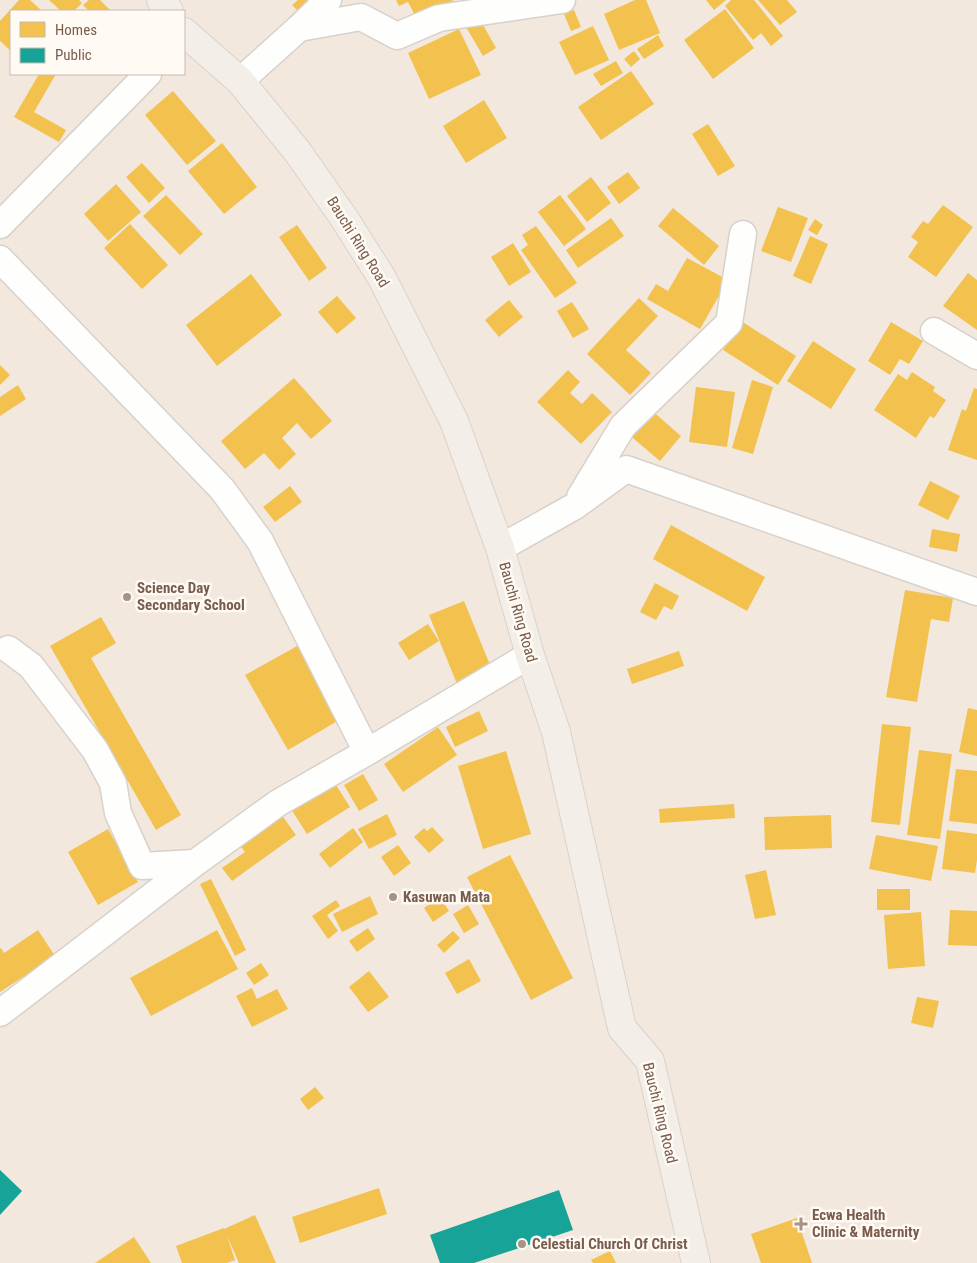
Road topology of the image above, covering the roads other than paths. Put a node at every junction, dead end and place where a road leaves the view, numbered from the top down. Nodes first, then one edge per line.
1 (328, 0) edge
2 (562, 0) edge
3 (299, 28) junction
4 (185, 35) edge
5 (147, 75) edge
6 (240, 82) junction
7 (0, 225) edge
8 (743, 234) dead end
9 (0, 259) edge
10 (934, 331) dead end
11 (977, 356) edge
12 (575, 506) junction
13 (500, 548) junction
14 (977, 592) edge
15 (8, 649) dead end
16 (530, 655) junction
17 (367, 752) junction
18 (195, 864) junction
19 (0, 1013) edge
20 (696, 1263) edge

1 - 3 street
2 - 3 street
3 - 6 street
4 - 6 main road, Bauchi Ring Road
5 - 7 street
6 - 13 main road, Bauchi Ring Road
8 - 12 street
9 - 17 street
10 - 11 street
12 - 13 street
12 - 14 street
13 - 16 main road, Bauchi Ring Road
15 - 18 street
16 - 17 street
16 - 20 main road, Bauchi Ring Road
17 - 18 street
18 - 19 street

